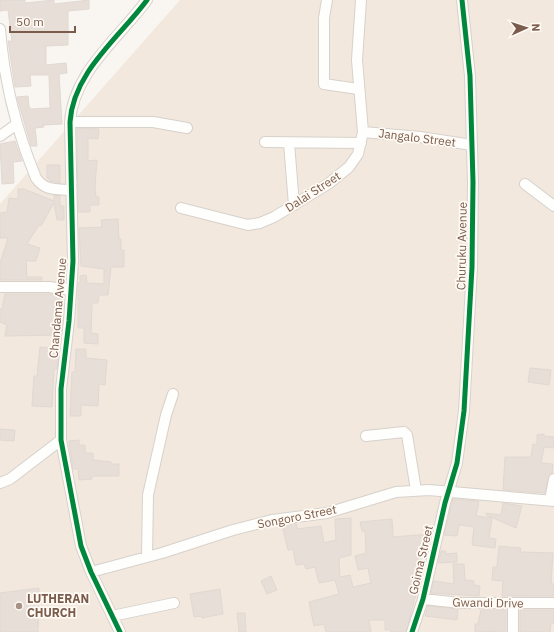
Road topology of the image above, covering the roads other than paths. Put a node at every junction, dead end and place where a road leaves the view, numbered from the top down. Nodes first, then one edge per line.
1 (148, 0) edge
2 (327, 0) edge
3 (361, 0) edge
4 (462, 0) edge
5 (0, 29) edge
6 (358, 89) junction
7 (70, 122) junction
8 (17, 124) junction
9 (187, 128) dead end
10 (363, 132) junction
11 (0, 136) edge
12 (264, 142) dead end
13 (289, 143) junction
14 (361, 143) junction
15 (472, 145) junction
16 (526, 184) dead end
17 (71, 190) junction
18 (294, 205) junction
19 (554, 206) edge
20 (181, 208) dead end
21 (0, 287) edge
22 (71, 290) junction
23 (173, 394) dead end
24 (366, 436) dead end
25 (60, 440) junction
26 (554, 479) edge
27 (0, 482) edge
28 (416, 490) junction
29 (449, 492) junction
30 (552, 500) edge
31 (147, 557) junction
32 (91, 572) junction
33 (423, 599) junction
34 (174, 603) dead end
35 (554, 603) edge
36 (513, 604) junction
37 (112, 616) junction
38 (120, 632) edge
39 (412, 632) edge
40 (513, 632) edge

1 - 7 street, Chandama Avenue
2 - 6 street
3 - 6 street, Dalai Street
4 - 15 street, Churuku Avenue
5 - 8 street
6 - 10 street, Dalai Street
7 - 9 street
7 - 17 street, Chandama Avenue
8 - 11 street
8 - 17 street
10 - 14 street, Dalai Street
10 - 15 street, Jangalo Street
12 - 13 street
13 - 14 street
13 - 18 street
14 - 18 street, Dalai Street
15 - 29 street, Churuku Avenue
16 - 19 street
17 - 22 street, Chandama Avenue
18 - 20 street, Dalai Street
21 - 22 street
22 - 25 street, Chandama Avenue
23 - 31 street
24 - 28 street
25 - 27 street
25 - 32 street, Chandama Avenue
26 - 30 street
28 - 29 street, Songoro Street
28 - 31 street, Songoro Street
29 - 30 street, Songoro Street
29 - 33 street, Goima Street
31 - 32 street, Songoro Street
32 - 37 street, Chandama Avenue
33 - 36 street, Gwandi Drive
33 - 39 street, Goima Street
34 - 37 street
35 - 36 street, Gwandi Drive
36 - 40 street
37 - 38 street, Chandama Avenue

